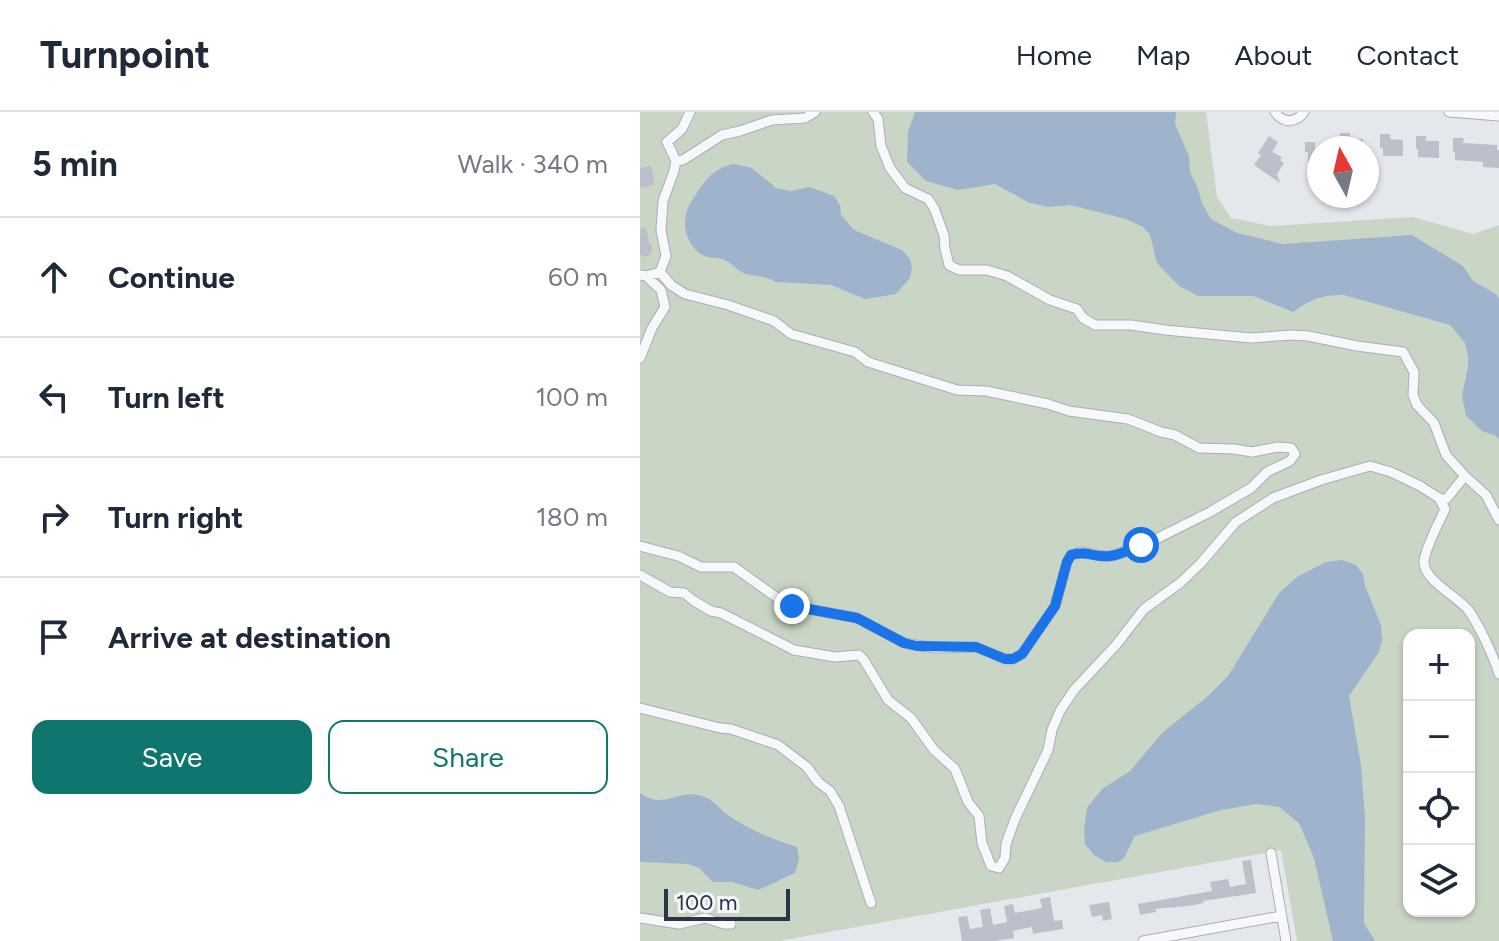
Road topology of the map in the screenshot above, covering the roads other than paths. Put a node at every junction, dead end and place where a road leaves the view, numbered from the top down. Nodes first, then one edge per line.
1 (690, 112) edge
2 (815, 112) edge
3 (873, 112) edge
4 (1275, 112) edge
5 (1304, 112) edge
6 (1449, 112) edge
7 (1499, 116) edge
8 (676, 161) junction
9 (660, 272) junction
10 (643, 275) edge
11 (640, 358) edge
12 (1465, 476) junction
13 (1439, 498) junction
14 (1495, 505) edge
15 (1499, 520) edge
16 (640, 546) edge
17 (640, 575) edge
18 (1499, 674) edge
19 (640, 708) edge
20 (1271, 853) dead end
21 (871, 903) dead end
22 (1281, 916) junction
23 (640, 918) edge
24 (731, 924) dead end
25 (1143, 941) edge
26 (1286, 941) edge

1 - 8 street
2 - 8 street
3 - 12 street
4 - 5 street
6 - 7 street
8 - 9 street
9 - 10 street
9 - 16 street
10 - 11 street
12 - 13 street
12 - 14 street
13 - 17 street
13 - 18 street
14 - 15 street
19 - 21 street
20 - 22 street
22 - 25 street
22 - 26 street
23 - 24 street

